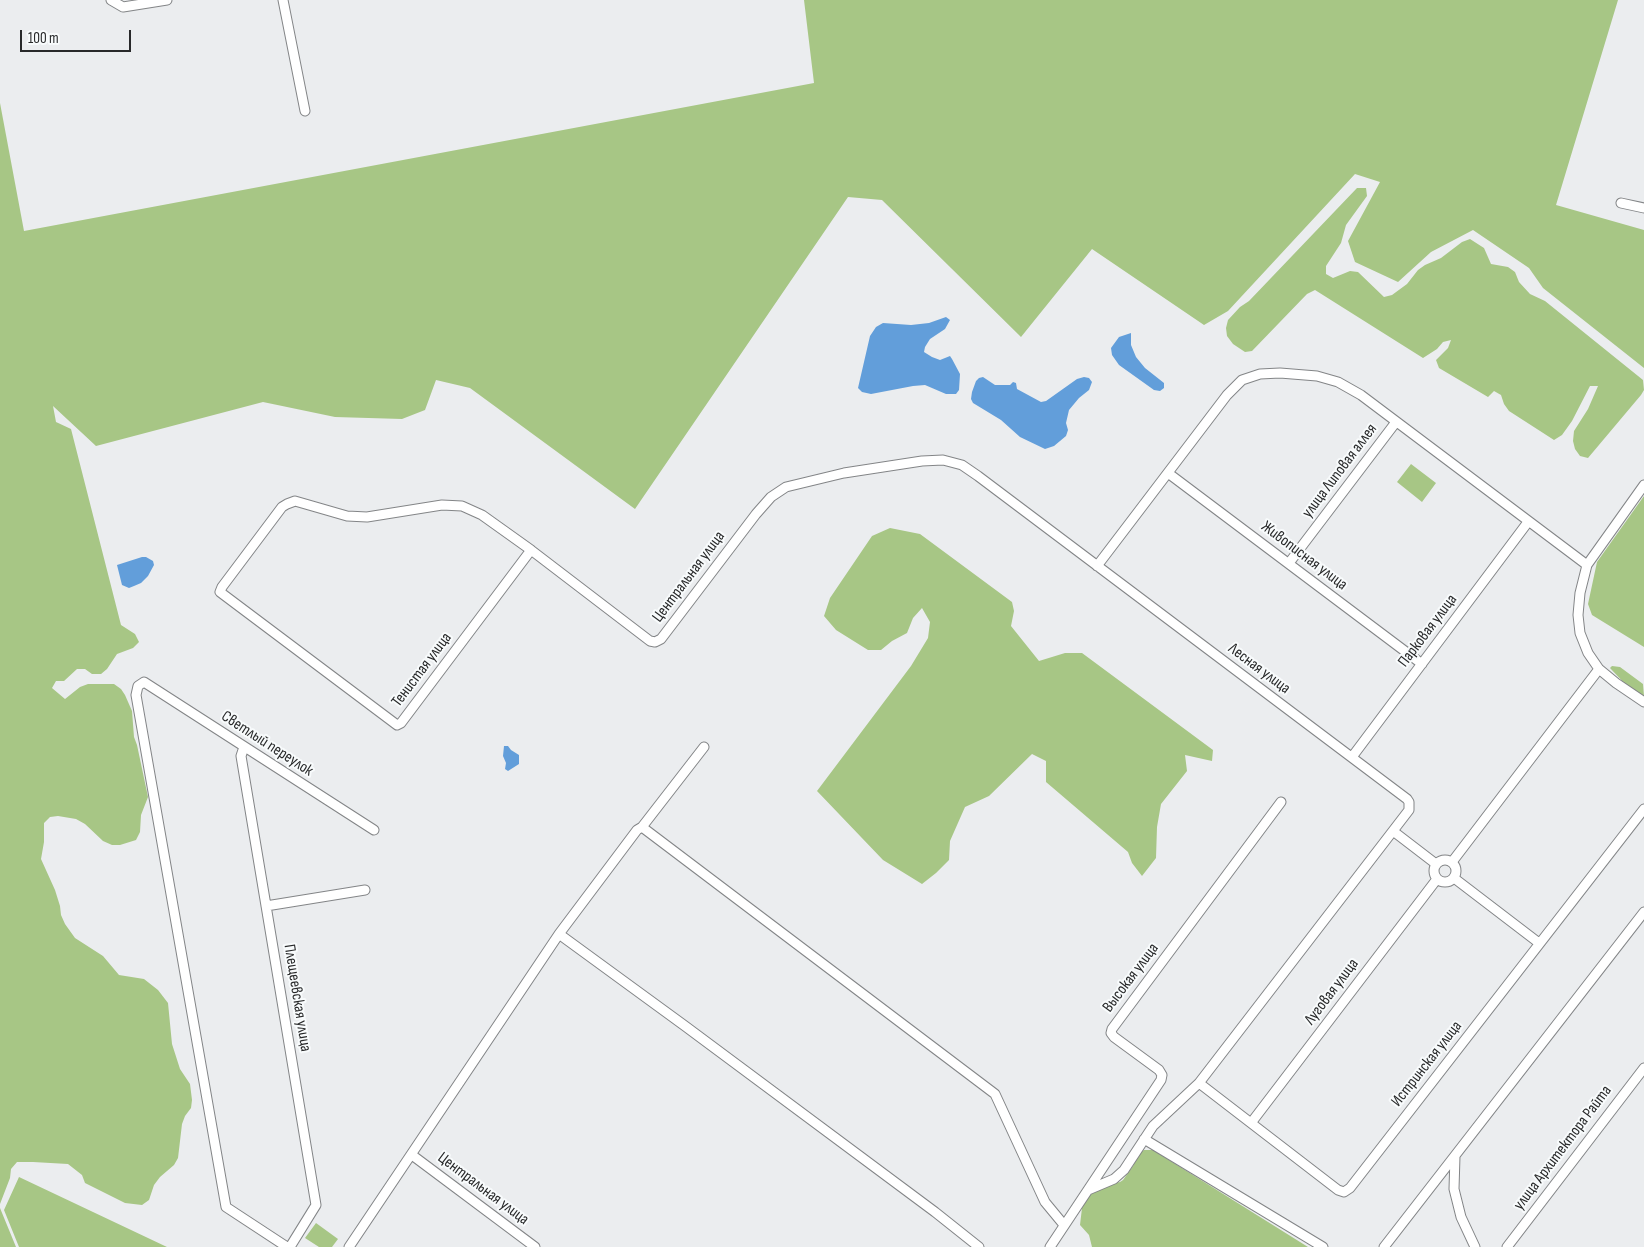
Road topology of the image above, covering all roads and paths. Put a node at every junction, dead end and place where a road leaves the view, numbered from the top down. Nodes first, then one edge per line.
1 (111, 0) edge
2 (167, 0) edge
3 (283, 0) edge
4 (305, 111) dead end
5 (1621, 203) dead end
6 (1644, 208) edge
7 (1396, 422) junction
8 (1168, 473) junction
9 (1644, 486) edge
10 (1528, 522) junction
11 (531, 550) junction
12 (1289, 563) junction
13 (1587, 565) junction
14 (1097, 566) junction
15 (220, 592) joint
16 (1422, 664) junction
17 (1599, 669) junction
18 (1644, 702) edge
19 (244, 746) junction
20 (704, 747) dead end
21 (1352, 757) junction
22 (1282, 802) dead end
23 (1644, 809) edge
24 (642, 827) junction
25 (374, 830) dead end
26 (1394, 831) junction
27 (1452, 862) junction
28 (1436, 864) junction
29 (1454, 878) junction
30 (1437, 879) junction
31 (365, 890) dead end
32 (266, 906) junction
33 (1644, 912) edge
34 (559, 934) junction
35 (1539, 943) junction
36 (1644, 1068) edge
37 (1199, 1083) junction
38 (1251, 1123) junction
39 (1144, 1139) junction
40 (412, 1155) junction
41 (1455, 1156) junction
42 (1088, 1190) junction
43 (1064, 1225) junction
44 (353, 1246) edge
45 (288, 1247) edge
46 (535, 1247) edge
47 (979, 1247) edge
48 (1050, 1247) edge
49 (1322, 1247) edge
50 (1384, 1247) edge
51 (1475, 1247) edge
52 (1507, 1247) edge

1 - 2 street
3 - 4 street
5 - 6 street
7 - 8 street
7 - 10 street
7 - 12 street, улица Липовая аллея
8 - 12 street, Живописная улица
8 - 14 street
9 - 13 street
10 - 13 street
10 - 16 street, Парковая улица
11 - 14 street, Центральная улица
11 - 15 street, Центральная улица
11 - 15 street, Тенистая улица
12 - 16 street, Живописная улица
13 - 17 street
14 - 21 street, Лесная улица
16 - 21 street, Парковая улица
17 - 18 street
17 - 27 street
19 - 25 street, Светлый переулок
19 - 32 street, Плещеевская улица
19 - 45 street, Светлый переулок
20 - 24 street
21 - 26 street, Лесная улица
22 - 42 street, Высокая улица
23 - 35 street, Истринская улица
24 - 34 street
24 - 43 street
26 - 28 street
26 - 37 street
27 - 28 street
27 - 29 street
28 - 30 street
29 - 30 street
29 - 35 street
30 - 38 street, Луговая улица
31 - 32 street
32 - 45 street, Плещеевская улица
33 - 41 street
34 - 40 street
34 - 47 street
35 - 38 street, Истринская улица
36 - 52 street, улица Архитектора Райта
37 - 38 street, Истринская улица
37 - 39 street
39 - 42 street
39 - 49 street
40 - 44 street
40 - 46 street, Центральная улица
41 - 50 street
41 - 51 street
42 - 43 street
43 - 48 street

